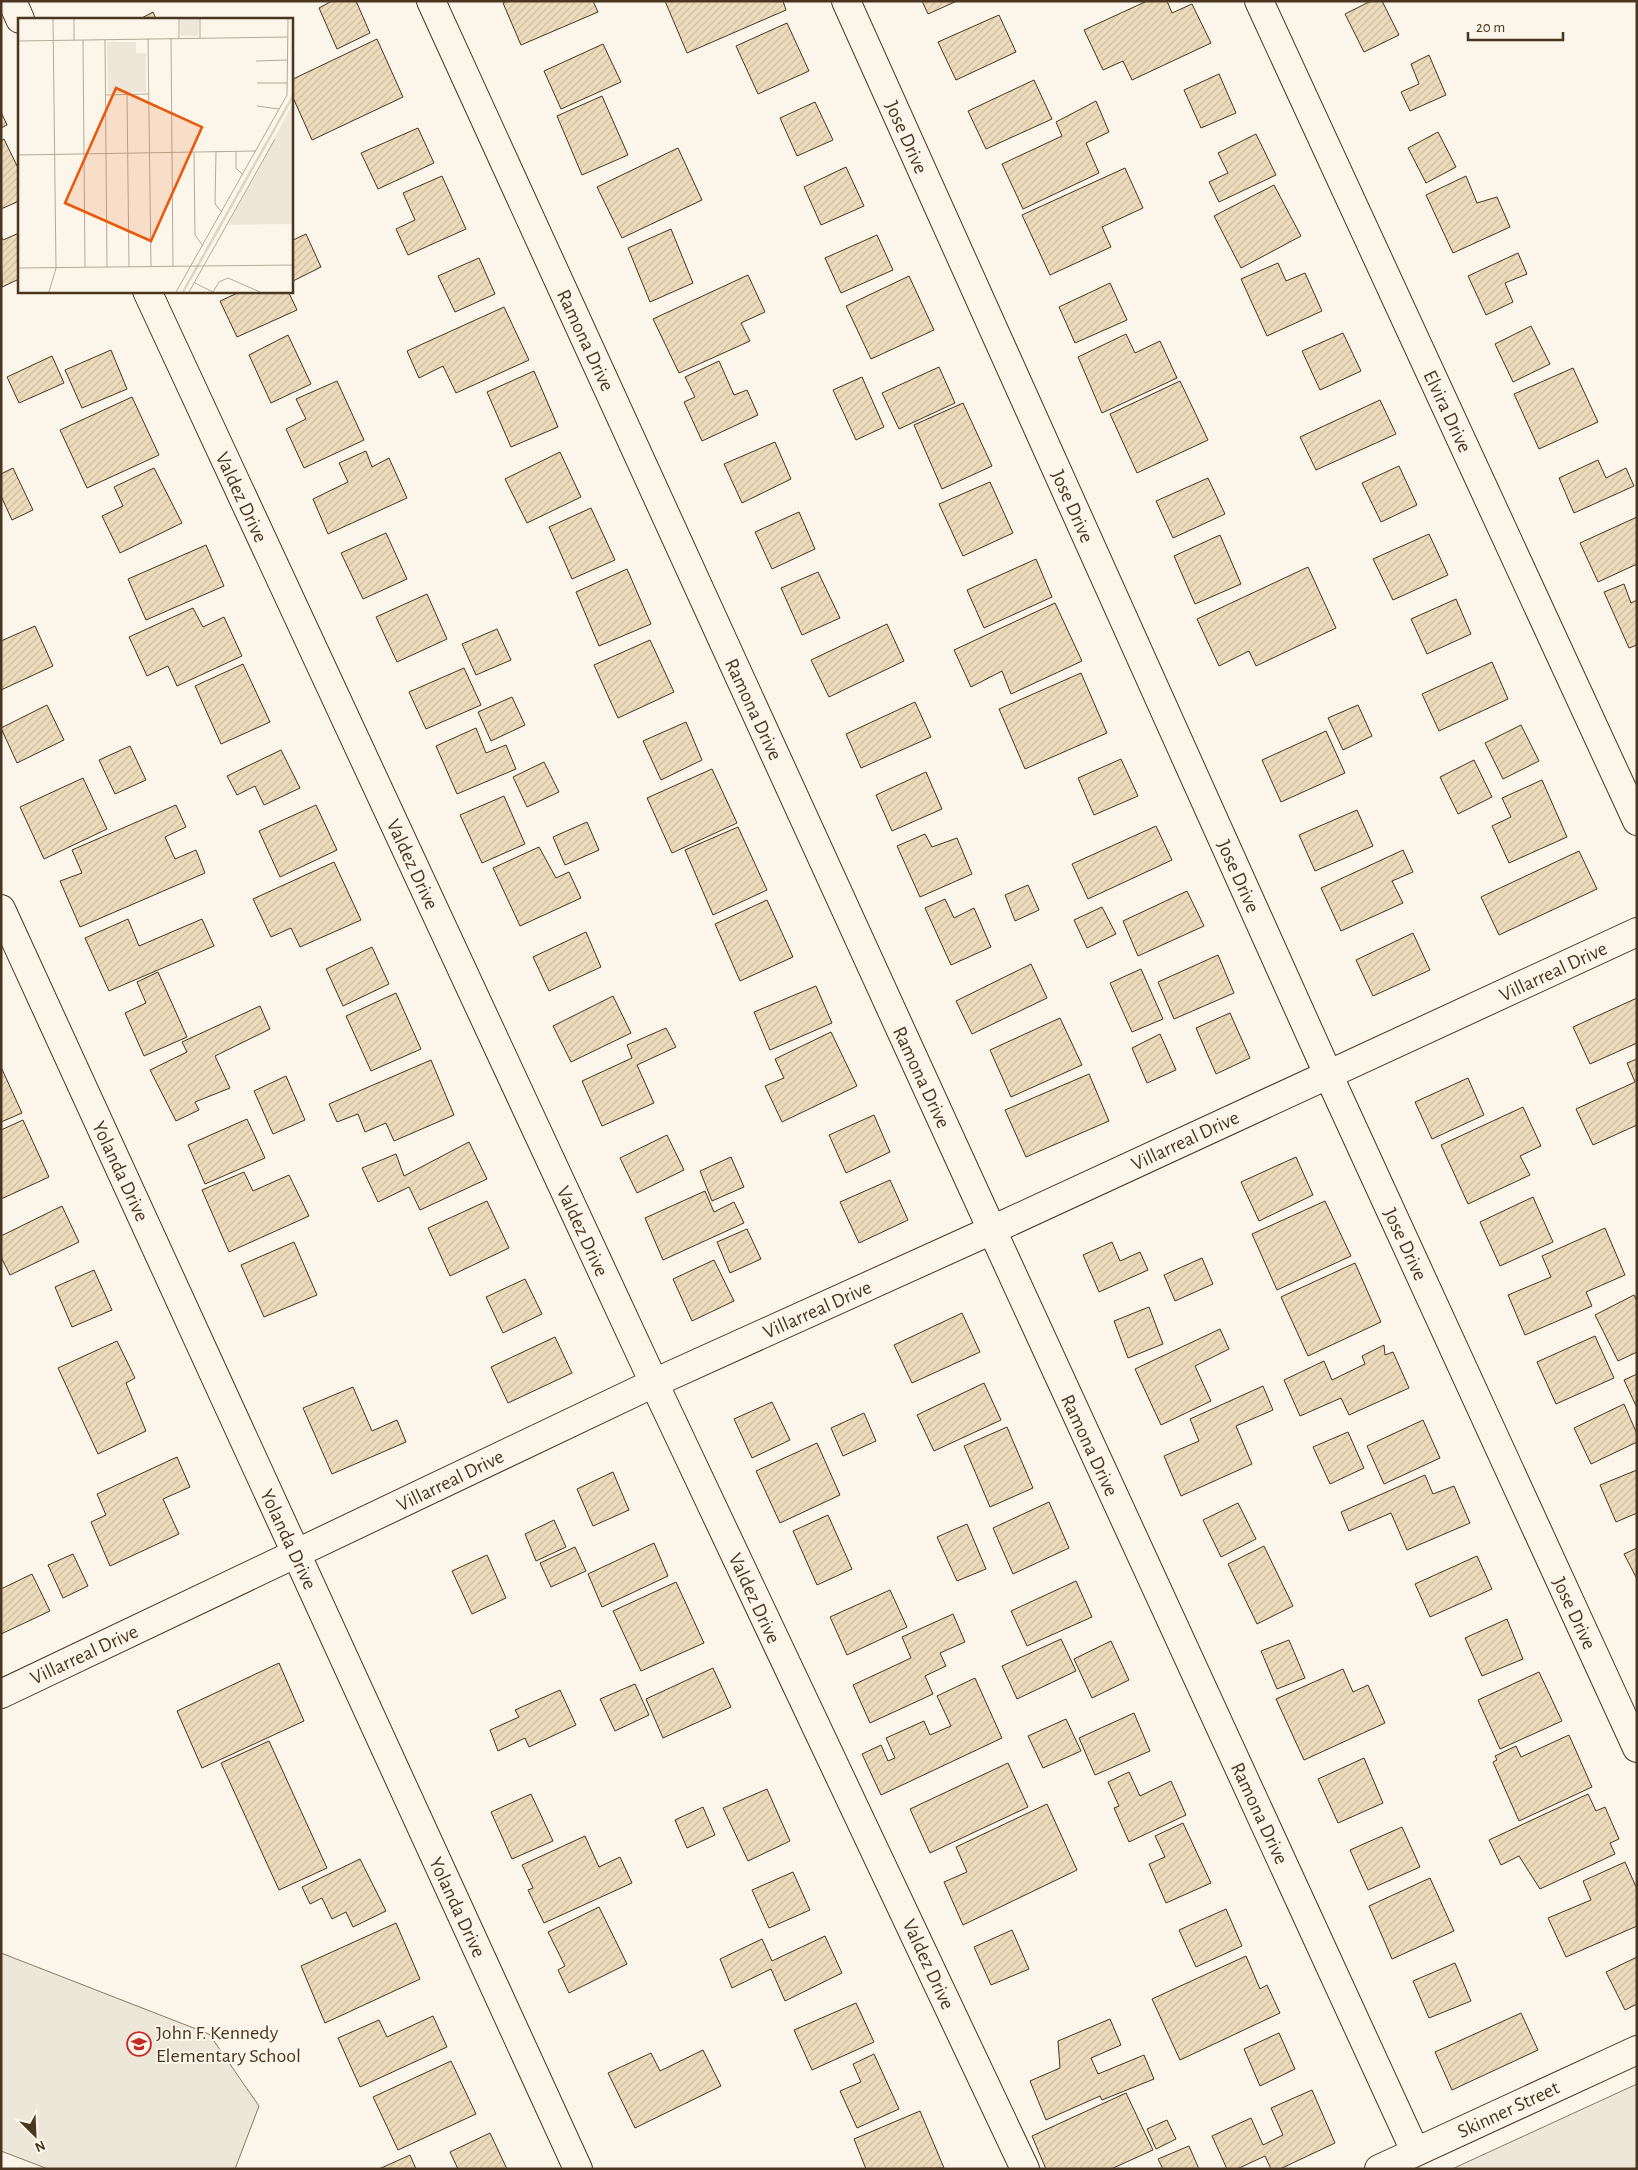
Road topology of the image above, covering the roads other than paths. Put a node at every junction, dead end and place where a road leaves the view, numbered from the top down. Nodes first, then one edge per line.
1 (12, 1) edge
2 (431, 1) edge
3 (846, 1) edge
4 (1260, 1) edge
5 (20, 18) edge
6 (147, 292) edge
7 (1637, 821) edge
8 (1, 909) edge
9 (1637, 932) edge
10 (1328, 1074) junction
11 (992, 1230) junction
12 (654, 1383) junction
13 (296, 1554) junction
14 (1, 1694) edge
15 (1637, 1748) edge
16 (1637, 2050) edge
17 (1415, 2152) junction
18 (578, 2169) edge
19 (1025, 2169) edge
20 (1380, 2169) edge

1 - 5 street
2 - 11 street, Ramona Drive
3 - 10 street, Jose Drive
4 - 7 street, Elvira Drive
6 - 12 street, Valdez Drive
8 - 13 street, Yolanda Drive
9 - 10 street, Villarreal Drive
10 - 11 street, Villarreal Drive
10 - 15 street, Jose Drive
11 - 12 street, Villarreal Drive
11 - 17 street, Ramona Drive
12 - 13 street, Villarreal Drive
12 - 19 street, Valdez Drive
13 - 14 street, Villarreal Drive
13 - 18 street, Yolanda Drive
16 - 17 street, Skinner Street
17 - 20 street, Skinner Street

